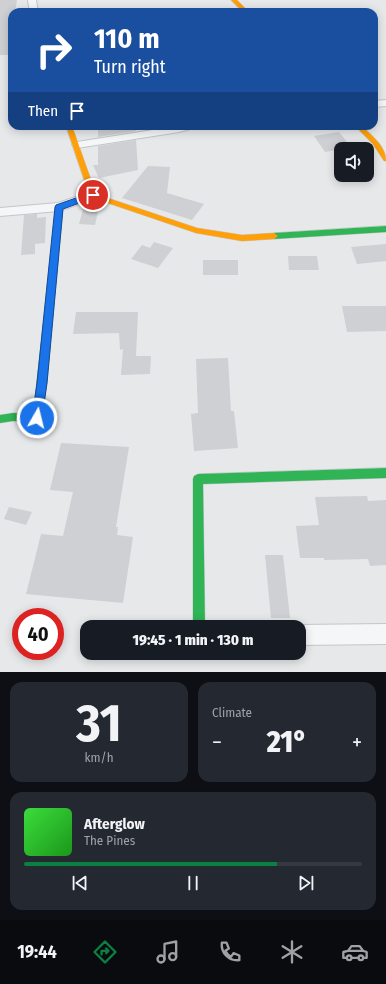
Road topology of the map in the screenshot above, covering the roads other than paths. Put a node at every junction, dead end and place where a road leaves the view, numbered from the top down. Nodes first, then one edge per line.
1 (234, 0) edge
2 (242, 8) edge
3 (71, 130) edge
4 (173, 130) edge
5 (362, 130) edge
6 (77, 145) junction
7 (386, 159) edge
8 (93, 195) junction
9 (59, 207) junction
10 (0, 212) edge
11 (386, 229) edge
12 (0, 418) edge
13 (386, 473) edge
14 (198, 620) edge
15 (386, 634) edge
16 (306, 635) edge

1 - 2 street
3 - 6 street
4 - 6 street
5 - 7 street
6 - 8 street
8 - 9 street
8 - 11 street
9 - 10 street
9 - 12 street
13 - 14 street
15 - 16 street

